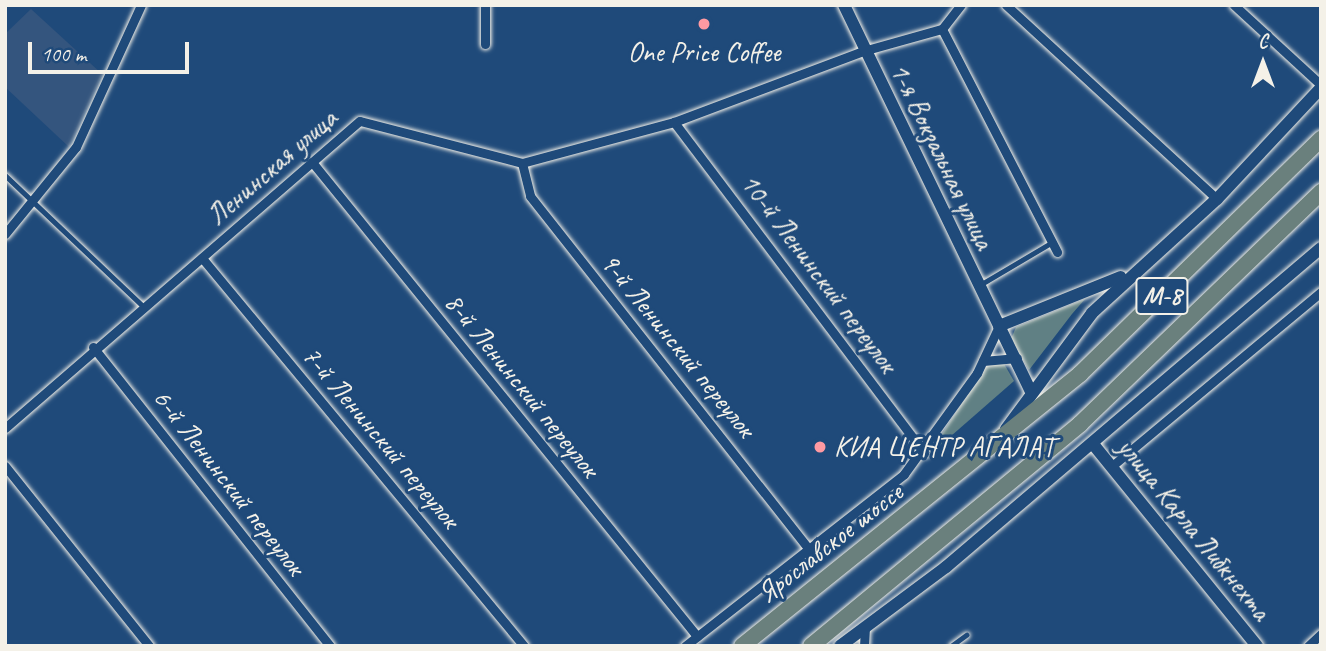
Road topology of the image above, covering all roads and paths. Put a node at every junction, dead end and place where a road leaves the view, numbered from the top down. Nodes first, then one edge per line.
1 (141, 5) edge
2 (485, 5) edge
3 (844, 5) edge
4 (961, 5) edge
5 (1006, 5) edge
6 (1234, 5) edge
7 (942, 29) junction
8 (485, 44) dead end
9 (863, 51) junction
10 (1321, 87) edge
11 (674, 122) junction
12 (1321, 139) edge
13 (312, 162) junction
14 (522, 163) junction
15 (5, 175) edge
16 (1321, 192) edge
17 (1217, 199) junction
18 (34, 203) junction
19 (5, 234) edge
20 (1052, 243) junction
21 (1321, 247) edge
22 (1057, 252) dead end
23 (202, 258) junction
24 (1136, 268) junction
25 (978, 287) junction
26 (1321, 292) edge
27 (142, 305) junction
28 (999, 326) junction
29 (93, 347) junction
30 (1017, 358) junction
31 (983, 360) junction
32 (1031, 391) junction
33 (5, 428) edge
34 (1093, 444) junction
35 (995, 445) junction
36 (924, 453) junction
37 (5, 466) edge
38 (1112, 466) junction
39 (810, 551) junction
40 (865, 627) junction
41 (1321, 634) edge
42 (966, 635) dead end
43 (697, 636) junction
44 (149, 646) edge
45 (330, 646) edge
46 (524, 646) edge
47 (685, 646) edge
48 (743, 646) edge
49 (811, 646) edge
50 (840, 646) edge
51 (864, 646) edge
52 (951, 646) edge
53 (1257, 646) edge
54 (1308, 646) edge

1 - 18 street
2 - 8 street
3 - 9 street, 1-я Вокзальная улица
4 - 7 street
5 - 17 street
6 - 10 street
7 - 9 street
7 - 20 street
9 - 11 street
9 - 25 street, 1-я Вокзальная улица
10 - 17 street
11 - 14 street
11 - 36 street, 10-й Ленинский переулок
12 - 35 highway, Ярославское шоссе / М-8
13 - 14 street, Ленинская улица
13 - 23 street, Ленинская улица
13 - 43 street, 8-й Ленинский переулок
14 - 39 street, 9-й Ленинский переулок
15 - 18 lane
16 - 49 highway, М-8
17 - 24 street
18 - 19 street
18 - 27 lane
20 - 22 street
20 - 25 lane
21 - 34 street
23 - 27 street, Ленинская улица
23 - 46 street, 7-й Ленинский переулок
24 - 28 street
24 - 32 street
25 - 28 street, 1-я Вокзальная улица
26 - 38 street
27 - 29 street, Ленинская улица
28 - 30 street, 1-я Вокзальная улица
28 - 31 street
29 - 33 street, Ленинская улица
29 - 45 street, 6-й Ленинский переулок
30 - 31 street
30 - 32 street, 1-я Вокзальная улица
31 - 36 street
32 - 35 street
34 - 38 street, улица Карла Либкнехта
34 - 40 street
35 - 48 highway, Ярославское шоссе / М-8
36 - 39 street
37 - 44 street
38 - 53 street, улица Карла Либкнехта
39 - 43 street
40 - 50 street
40 - 51 street
41 - 54 street
42 - 52 lane
43 - 47 street

